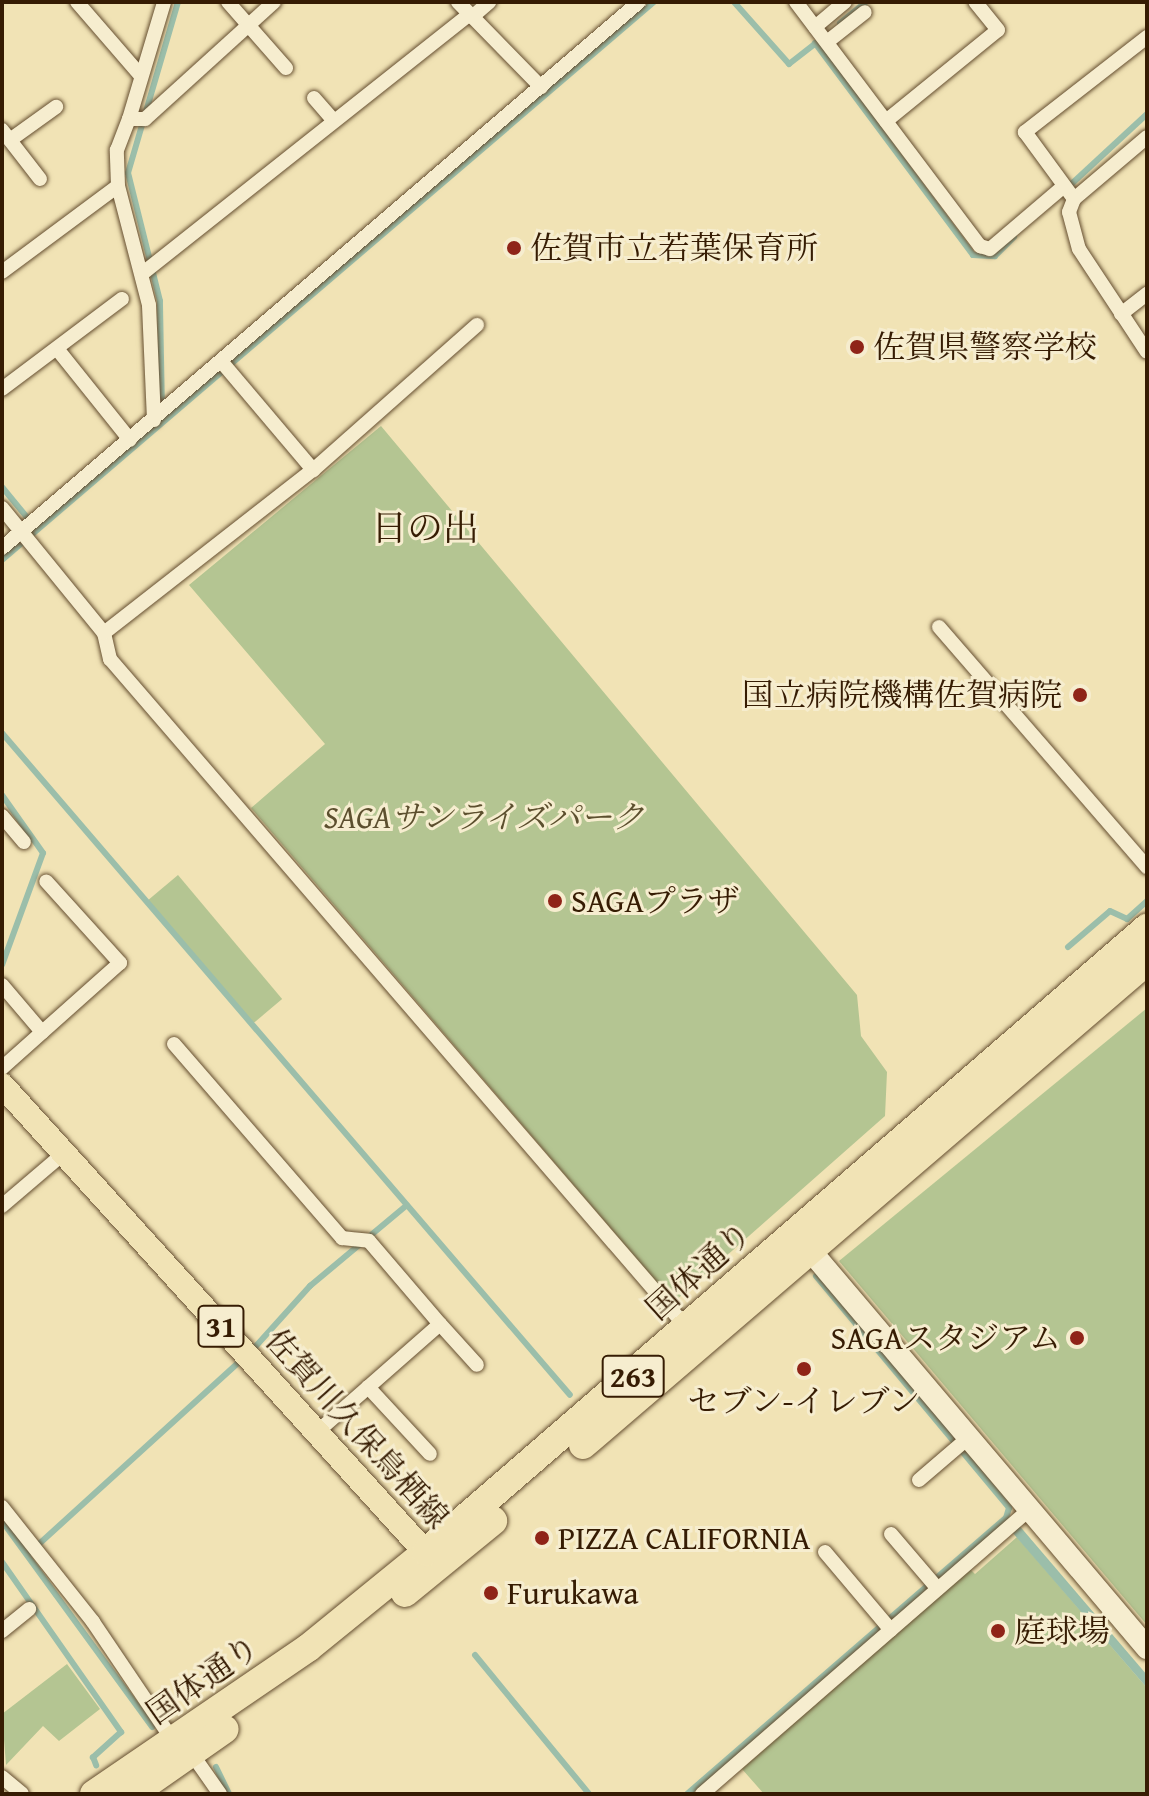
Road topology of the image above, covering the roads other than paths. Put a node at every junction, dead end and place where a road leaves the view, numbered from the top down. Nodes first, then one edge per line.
1 (77, 2) edge
2 (164, 2) edge
3 (228, 2) edge
4 (274, 2) edge
5 (458, 2) edge
6 (489, 2) edge
7 (639, 2) edge
8 (796, 2) edge
9 (845, 2) edge
10 (975, 2) edge
11 (865, 12) dead end
12 (471, 16) junction
13 (247, 26) junction
14 (820, 34) junction
15 (1147, 37) edge
16 (286, 68) dead end
17 (141, 76) junction
18 (541, 87) junction
19 (314, 98) dead end
20 (56, 107) dead end
21 (136, 119) junction
22 (334, 121) junction
23 (886, 121) junction
24 (6, 135) edge
25 (1146, 140) edge
26 (40, 179) dead end
27 (118, 186) junction
28 (1070, 193) junction
29 (148, 268) junction
30 (2, 272) edge
31 (1147, 294) edge
32 (122, 299) dead end
33 (1121, 314) junction
34 (477, 325) dead end
35 (58, 350) junction
36 (1147, 352) edge
37 (226, 367) junction
38 (2, 389) edge
39 (160, 415) junction
40 (130, 440) junction
41 (313, 470) junction
42 (2, 508) edge
43 (28, 531) junction
44 (2, 548) edge
45 (939, 627) dead end
46 (104, 633) junction
47 (2, 816) edge
48 (24, 842) dead end
49 (1147, 867) edge
50 (46, 881) dead end
51 (1147, 928) edge
52 (1147, 961) edge
53 (2, 985) edge
54 (42, 1032) junction
55 (174, 1044) dead end
56 (2, 1068) edge
57 (2, 1085) edge
58 (64, 1153) junction
59 (2, 1206) edge
60 (809, 1249) junction
61 (440, 1324) junction
62 (687, 1328) junction
63 (477, 1365) dead end
64 (368, 1387) junction
65 (317, 1432) junction
66 (968, 1438) junction
67 (430, 1454) dead end
68 (919, 1480) dead end
69 (2, 1507) edge
70 (1024, 1514) junction
71 (891, 1534) dead end
72 (825, 1552) dead end
73 (432, 1560) junction
74 (934, 1584) junction
75 (29, 1609) dead end
76 (886, 1625) junction
77 (2, 1631) edge
78 (1147, 1648) edge
79 (183, 1748) junction
80 (2, 1777) edge
81 (22, 1794) edge
82 (94, 1794) edge
83 (132, 1794) edge
84 (220, 1794) edge
85 (702, 1794) edge

1 - 17 street
2 - 17 street
3 - 13 street
4 - 13 street
5 - 12 street
6 - 12 street
7 - 18 street
8 - 14 street
9 - 14 street
10 - 23 street
11 - 14 street
12 - 18 street
12 - 22 street
13 - 16 street
13 - 21 street
14 - 23 street
15 - 28 street
17 - 21 street
18 - 37 street
19 - 22 street
20 - 24 street
21 - 27 street
22 - 29 street
23 - 28 street
24 - 26 street
25 - 28 street
27 - 29 street
27 - 30 street
28 - 33 street
29 - 39 street
31 - 33 street
32 - 35 street
33 - 36 street
34 - 41 street
35 - 38 street
35 - 40 street
37 - 39 street
37 - 41 street
39 - 40 street
40 - 43 street
41 - 46 street
42 - 43 street
43 - 44 street
43 - 46 street
45 - 49 street
46 - 62 street
47 - 48 street
50 - 54 street
51 - 62 highway, 国体通り / 263
52 - 60 highway, 国体通り / 263
53 - 54 street
54 - 56 street
55 - 61 street
57 - 58 main road, 佐賀川久保鳥栖線 / 31
58 - 59 street
58 - 65 main road, 佐賀川久保鳥栖線 / 31
60 - 66 street
60 - 73 highway, 国体通り / 263
61 - 63 street
61 - 64 street
62 - 73 highway, 国体通り / 263
64 - 65 street
64 - 67 street
65 - 73 main road, 佐賀川久保鳥栖線 / 31
66 - 68 street
66 - 70 street
69 - 79 street
70 - 74 street
70 - 78 street
71 - 74 street
72 - 76 street
73 - 79 highway, 国体通り / 263
74 - 76 street
75 - 77 street
76 - 85 street
79 - 82 highway, 国体通り / 263
79 - 83 highway, 国体通り / 263
79 - 84 street
80 - 81 street

